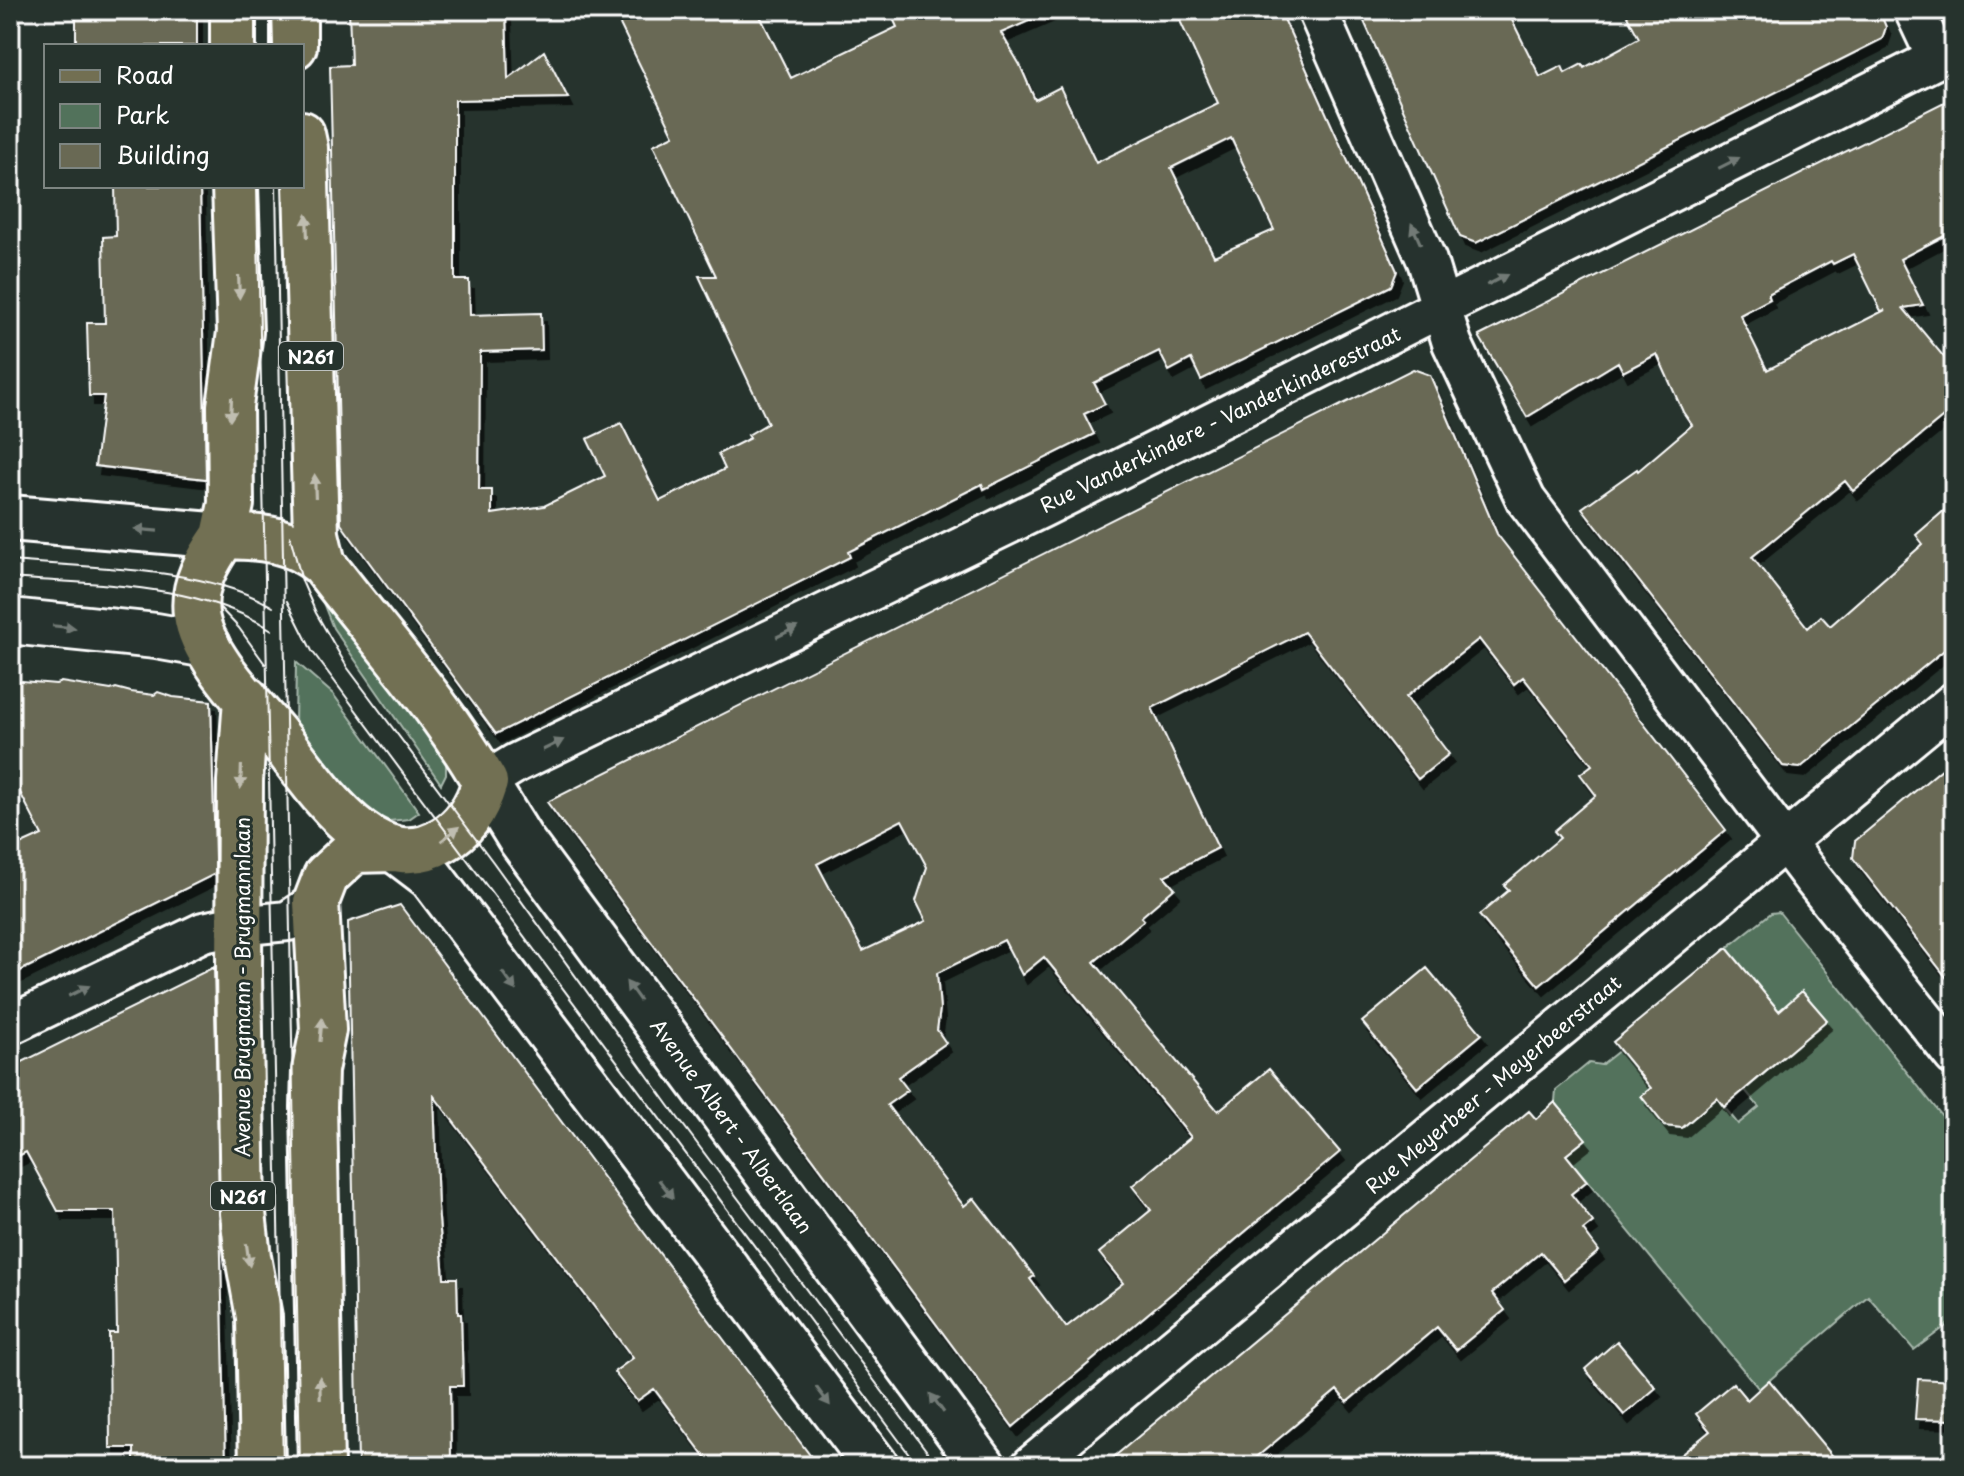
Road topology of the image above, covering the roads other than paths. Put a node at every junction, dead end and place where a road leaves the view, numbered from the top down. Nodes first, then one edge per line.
1 (233, 10) edge
2 (294, 10) edge
3 (1317, 10) edge
4 (1914, 10) edge
5 (233, 44) edge
6 (294, 44) edge
7 (1946, 55) edge
8 (304, 143) edge
9 (235, 188) edge
10 (1441, 308) junction
11 (10, 518) edge
12 (224, 536) junction
13 (323, 564) junction
14 (10, 621) edge
15 (207, 645) junction
16 (246, 699) junction
17 (1954, 702) edge
18 (485, 782) junction
19 (1785, 842) junction
20 (394, 849) junction
21 (316, 902) junction
22 (241, 925) junction
23 (10, 1025) edge
24 (1954, 1056) edge
25 (262, 1466) edge
26 (321, 1466) edge
27 (876, 1466) edge
28 (983, 1466) edge
29 (1031, 1466) edge

1 - 5 main road
2 - 6 main road
10 -> 3 street
4 - 7 street
10 -> 7 street, Rue Vanderkindere - Vanderkinderestraat
13 -> 8 main road, N261
9 -> 12 main road
18 -> 10 street, Rue Vanderkindere - Vanderkinderestraat
10 - 19 street
12 -> 11 main road
12 - 13 main road
12 - 15 main road
13 - 18 main road
14 -> 15 main road
15 - 16 main road
16 - 20 main road
16 -> 22 main road, Avenue Brugmann - Brugmannlaan / N261
17 - 19 street, Rue Meyerbeer - Meyerbeerstraat
20 -> 18 main road
28 -> 18 main road, Avenue Albert - Albertlaan
19 - 24 street
19 - 29 street, Rue Meyerbeer - Meyerbeerstraat
20 - 21 main road
20 -> 27 main road
21 - 22 street
26 -> 21 main road
23 -> 22 street
22 -> 25 main road, Avenue Brugmann - Brugmannlaan / N261

